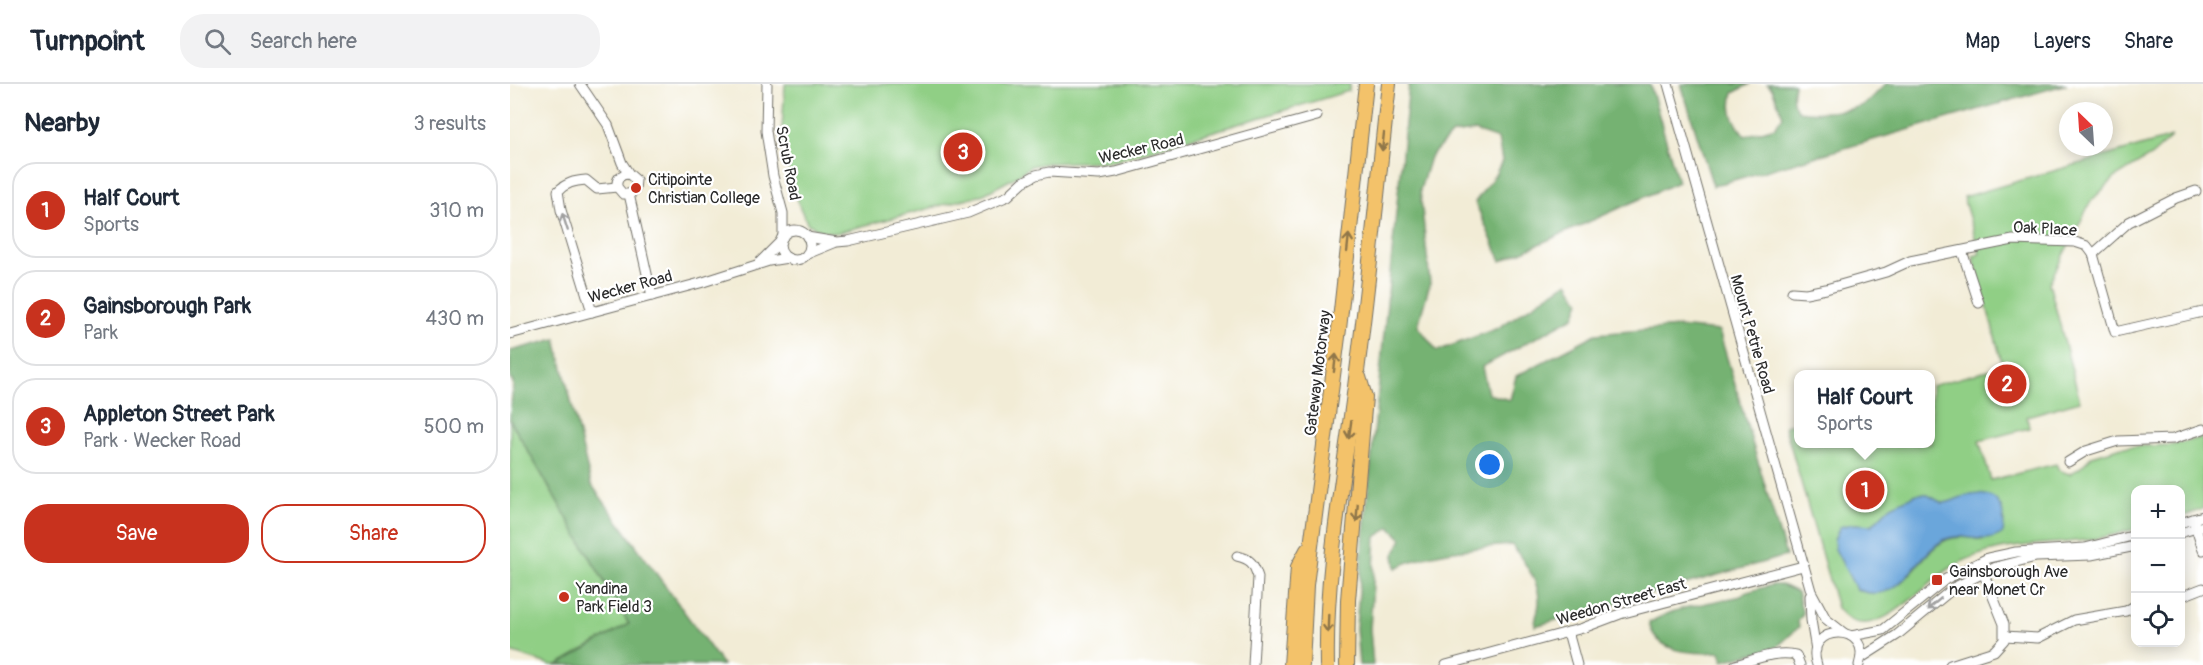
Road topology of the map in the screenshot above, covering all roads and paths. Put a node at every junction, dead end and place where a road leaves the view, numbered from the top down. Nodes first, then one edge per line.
1 (580, 84) edge
2 (767, 84) edge
3 (1366, 84) edge
4 (1389, 84) edge
5 (1668, 84) edge
6 (1317, 116) dead end
7 (629, 174) junction
8 (617, 187) junction
9 (2196, 191) dead end
10 (629, 194) junction
11 (783, 213) junction
12 (803, 234) junction
13 (782, 239) junction
14 (837, 242) junction
15 (1962, 251) junction
16 (807, 254) junction
17 (2093, 254) junction
18 (788, 258) junction
19 (757, 265) junction
20 (1792, 292) dead end
21 (652, 296) junction
22 (1979, 303) dead end
23 (592, 312) junction
24 (2203, 312) edge
25 (510, 334) edge
26 (1357, 372) junction
27 (2203, 429) edge
28 (2068, 462) dead end
29 (2199, 522) edge
30 (2185, 531) edge
31 (2131, 536) edge
32 (1310, 546) junction
33 (2131, 547) edge
34 (2203, 550) edge
35 (1237, 556) dead end
36 (1978, 562) junction
37 (1803, 566) junction
38 (1983, 572) junction
39 (2203, 588) edge
40 (1810, 591) junction
41 (2185, 595) edge
42 (2131, 612) edge
43 (1568, 632) junction
44 (1848, 635) junction
45 (2005, 636) junction
46 (1816, 650) junction
47 (1860, 663) edge
48 (1253, 665) edge
49 (1290, 665) edge
50 (1302, 665) edge
51 (1327, 665) edge
52 (1347, 665) edge
53 (1446, 665) edge
54 (1577, 665) edge
55 (1735, 665) edge
56 (1800, 665) edge
57 (1817, 665) edge
58 (1950, 665) edge

1 - 7 street
2 - 11 street, Scrub Road
32 -> 3 highway, Gateway Motorway
4 -> 26 highway
5 - 37 street, Mount Petrie Road
6 - 14 street, Wecker Road
7 - 8 street
7 - 10 street
8 - 10 street
23 -> 8 street
9 - 17 street
10 - 21 street
11 - 12 street, Scrub Road
11 - 13 street, Scrub Road
12 - 13 street, Wecker Road
12 - 14 street, Wecker Road
12 - 16 street
13 - 18 street
13 - 19 street, Wecker Road
14 - 16 street, Wecker Road
15 - 17 street, Oak Place
15 - 20 street, Oak Place
15 - 22 street
16 - 18 street, Wecker Road
17 - 24 street, Oak Place
18 - 19 street, Wecker Road
19 - 21 street, Wecker Road
21 - 23 street, Wecker Road
23 - 25 street, Wecker Road
26 -> 51 highway
26 -> 52 highway
27 - 28 street
29 - 30 street
29 - 34 street
31 - 36 street
32 - 49 highway
32 - 50 highway, Gateway Motorway
33 - 38 street
35 - 48 street
36 - 38 street
36 - 44 street
37 - 40 street, Mount Petrie Road
37 - 43 street, Weedon Street East
38 - 45 street
38 -> 47 street
39 - 41 street
40 - 44 street, Mount Petrie Road
40 - 46 street, Mount Petrie Road
42 - 45 street
43 - 53 street, Weedon Street East
43 - 54 street
44 - 46 street
44 - 47 street
45 - 58 street
46 - 57 street, Mount Petrie Road
55 - 56 street

